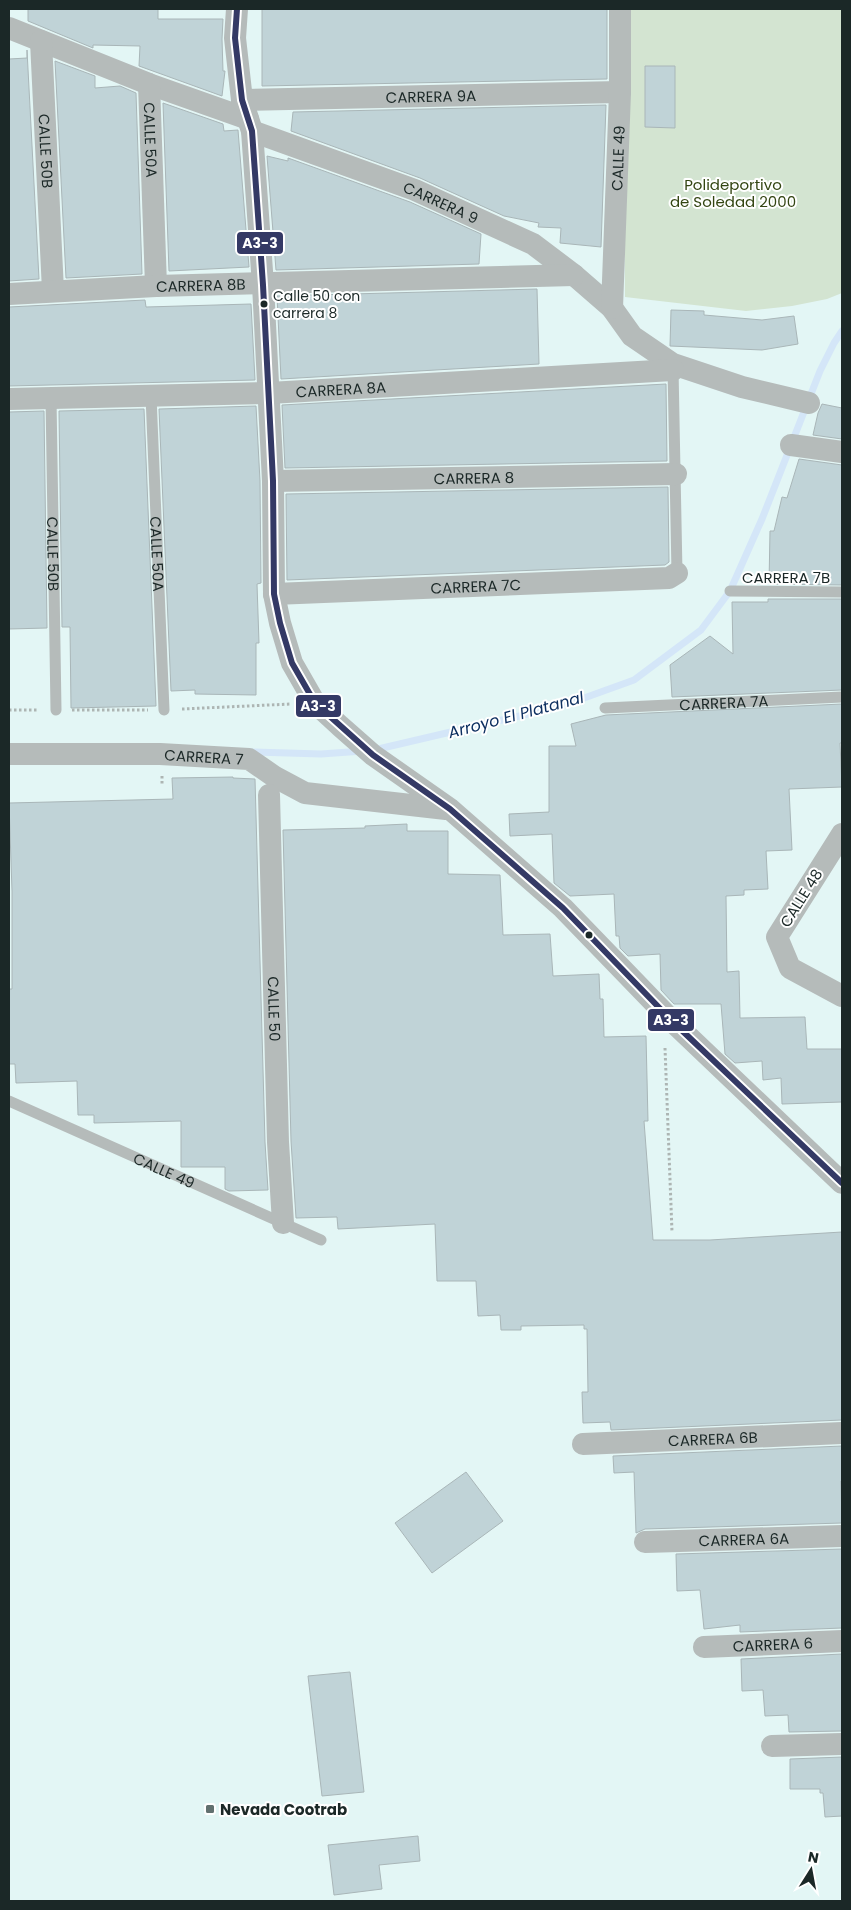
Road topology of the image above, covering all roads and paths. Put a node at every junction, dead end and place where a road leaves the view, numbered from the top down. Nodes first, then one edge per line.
1 (237, 9) edge
2 (620, 9) edge
3 (9, 28) edge
4 (41, 41) junction
5 (149, 84) junction
6 (620, 92) junction
7 (247, 117) junction
8 (574, 276) junction
9 (263, 285) junction
10 (156, 286) junction
11 (53, 291) junction
12 (9, 294) edge
13 (612, 308) junction
14 (673, 367) junction
15 (268, 393) junction
16 (151, 396) junction
17 (9, 398) edge
18 (51, 398) junction
19 (809, 403) dead end
20 (791, 446) dead end
21 (842, 452) edge
22 (676, 474) junction
23 (273, 481) junction
24 (677, 573) joint
25 (730, 592) dead end
26 (842, 592) edge
27 (274, 594) junction
28 (842, 697) edge
29 (605, 708) dead end
30 (56, 710) dead end
31 (164, 710) dead end
32 (9, 754) edge
33 (270, 795) dead end
34 (450, 810) junction
35 (842, 834) edge
36 (842, 996) edge
37 (665, 1042) dead end
38 (9, 1101) edge
39 (842, 1183) edge
40 (283, 1223) junction
41 (672, 1232) dead end
42 (320, 1240) dead end
43 (842, 1433) edge
44 (583, 1444) dead end
45 (842, 1536) edge
46 (645, 1542) dead end
47 (842, 1641) edge
48 (704, 1647) dead end
49 (842, 1744) edge
50 (772, 1746) dead end

1 - 7 street
2 - 6 street, CALLE 49
3 - 4 street, CARRERA 9
4 - 5 street, CARRERA 9
4 - 11 street, CALLE 50B
5 - 7 street, CARRERA 9
5 - 10 street, CALLE 50A
6 - 7 street, CARRERA 9A
6 - 13 street, CALLE 49
7 - 8 street, CARRERA 9
7 - 9 street
8 - 9 street, CARRERA 8B
8 - 13 street, CARRERA 9
9 - 10 street, CARRERA 8B
9 - 15 street
10 - 11 street, CARRERA 8B
11 - 12 street, CARRERA 8B
13 - 14 street, CARRERA 9
14 - 15 street, CARRERA 8A
14 - 19 street
14 - 22 lane
15 - 16 street, CARRERA 8A
15 - 23 street
16 - 18 street, CARRERA 8A
16 - 31 lane, CALLE 50A
17 - 18 street, CARRERA 8A
18 - 30 lane, CALLE 50B
20 - 21 street
22 - 23 street, CARRERA 8
22 - 24 lane
23 - 27 street
24 - 27 street, CARRERA 7C
25 - 26 lane, CARRERA 7B
27 - 34 street
28 - 29 lane, CARRERA 7A
32 - 34 street, CARRERA 7
33 - 40 street, CALLE 50
34 - 39 street
35 - 36 street, CALLE 48
37 - 41 path
38 - 40 lane, CALLE 49
40 - 42 lane, CALLE 49
43 - 44 street, CARRERA 6B
45 - 46 street, CARRERA 6A
47 - 48 street, CARRERA 6
49 - 50 street

